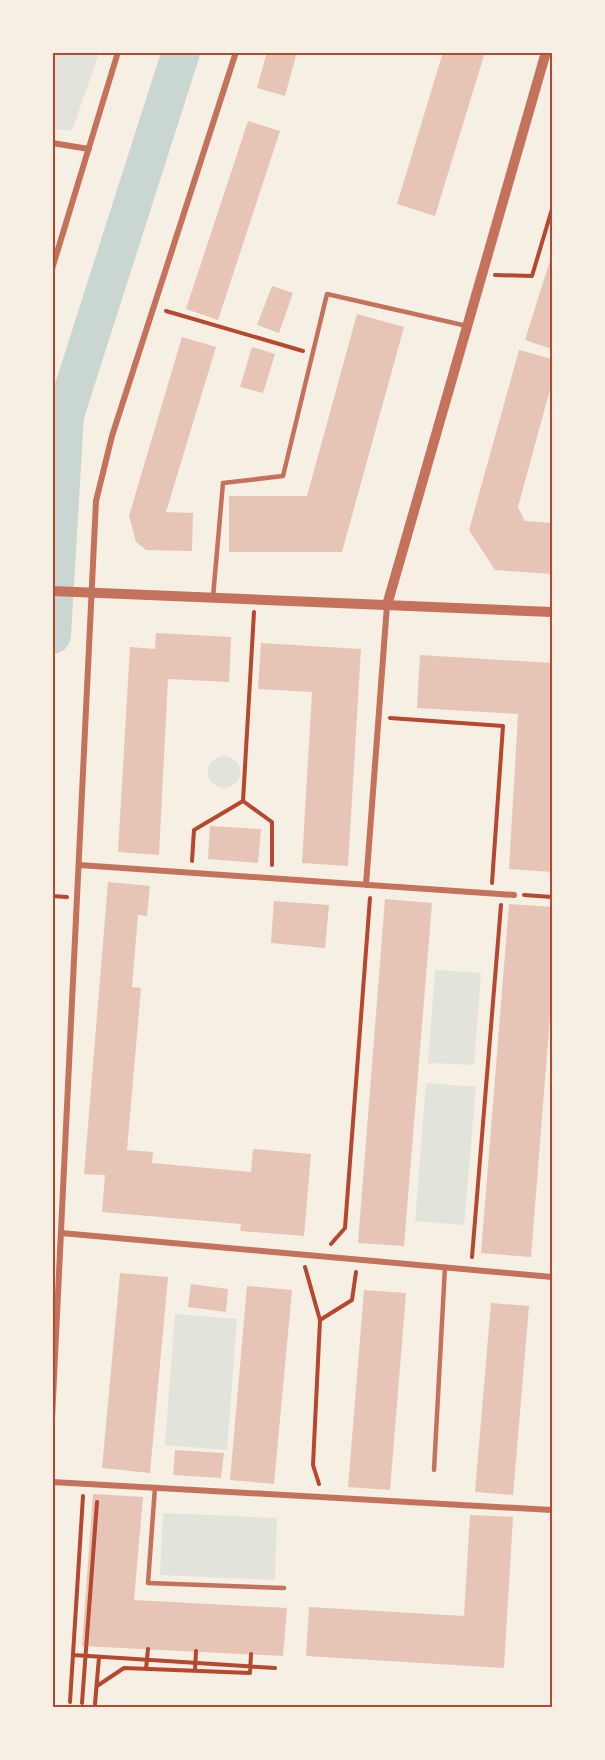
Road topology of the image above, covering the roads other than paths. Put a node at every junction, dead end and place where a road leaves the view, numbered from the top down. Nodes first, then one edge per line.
1 (118, 52) edge
2 (236, 52) edge
3 (546, 52) edge
4 (52, 143) edge
5 (89, 149) junction
6 (52, 270) edge
7 (467, 326) junction
8 (52, 591) edge
9 (92, 592) junction
10 (213, 597) junction
11 (387, 605) junction
12 (552, 612) edge
13 (79, 865) junction
14 (368, 885) junction
15 (514, 895) road end
16 (61, 1233) junction
17 (445, 1267) junction
18 (552, 1277) edge
19 (52, 1419) edge
20 (434, 1470) dead end
21 (52, 1482) edge
22 (155, 1488) junction
23 (552, 1510) edge
24 (284, 1588) dead end

1 - 5 street
2 - 9 street
3 - 7 street
4 - 5 street
5 - 6 street
7 - 10 lane
7 - 11 street
8 - 9 street
9 - 10 street
9 - 13 street
10 - 11 street
11 - 12 street
11 - 14 street
13 - 14 street
13 - 16 street
14 - 15 street
16 - 17 street
16 - 19 street
17 - 18 street
17 - 20 lane
21 - 22 street
22 - 23 street
22 - 24 lane

